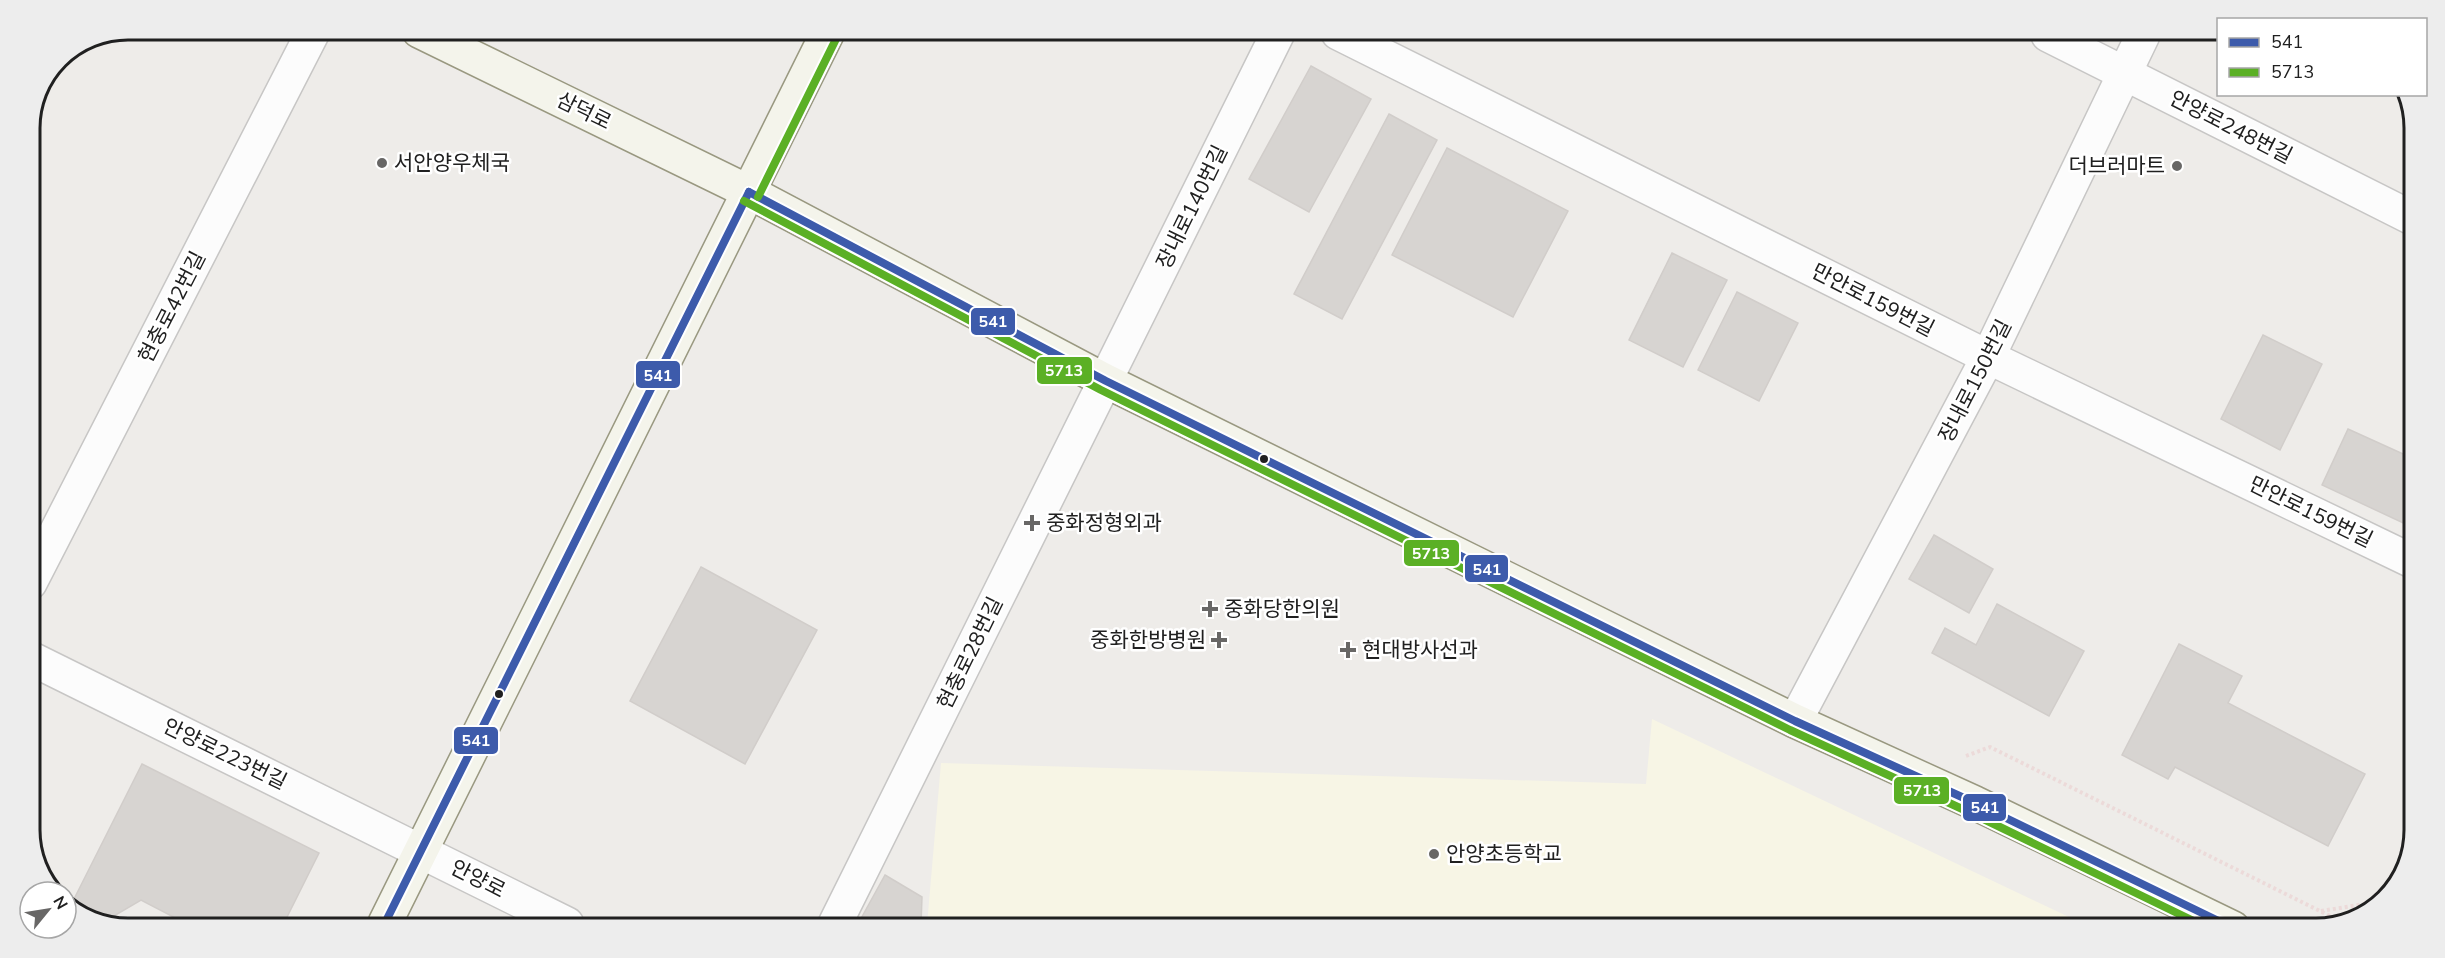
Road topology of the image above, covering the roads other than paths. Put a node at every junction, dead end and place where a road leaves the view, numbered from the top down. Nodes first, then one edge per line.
1 (309, 40) edge
2 (437, 40) edge
3 (824, 40) edge
4 (1275, 40) edge
5 (1352, 40) edge
6 (2058, 40) edge
7 (2140, 40) edge
8 (2123, 73) junction
9 (749, 192) junction
10 (2404, 214) edge
11 (1988, 357) junction
12 (1106, 381) junction
13 (2404, 557) edge
14 (41, 562) edge
15 (41, 663) edge
16 (1796, 721) junction
17 (420, 851) junction
18 (387, 918) edge
19 (555, 918) edge
20 (838, 918) edge
21 (2212, 918) edge

1 - 14 street, 현충로42번길
2 - 9 street, 삼덕로
3 - 9 street
4 - 12 street, 장내로140번길
5 - 11 street, 만안로159번길
6 - 8 street, 안양로248번길
7 - 8 street, 장내로150번길
8 - 10 street, 안양로248번길
8 - 11 street, 장내로150번길
9 - 12 street, 삼덕로
9 - 17 street
11 - 13 street, 만안로159번길
11 - 16 street, 장내로150번길
12 - 16 street, 삼덕로
12 - 20 street, 현충로28번길
15 - 17 street, 안양로223번길
16 - 21 street, 삼덕로
17 - 18 street
17 - 19 street, 안양로

